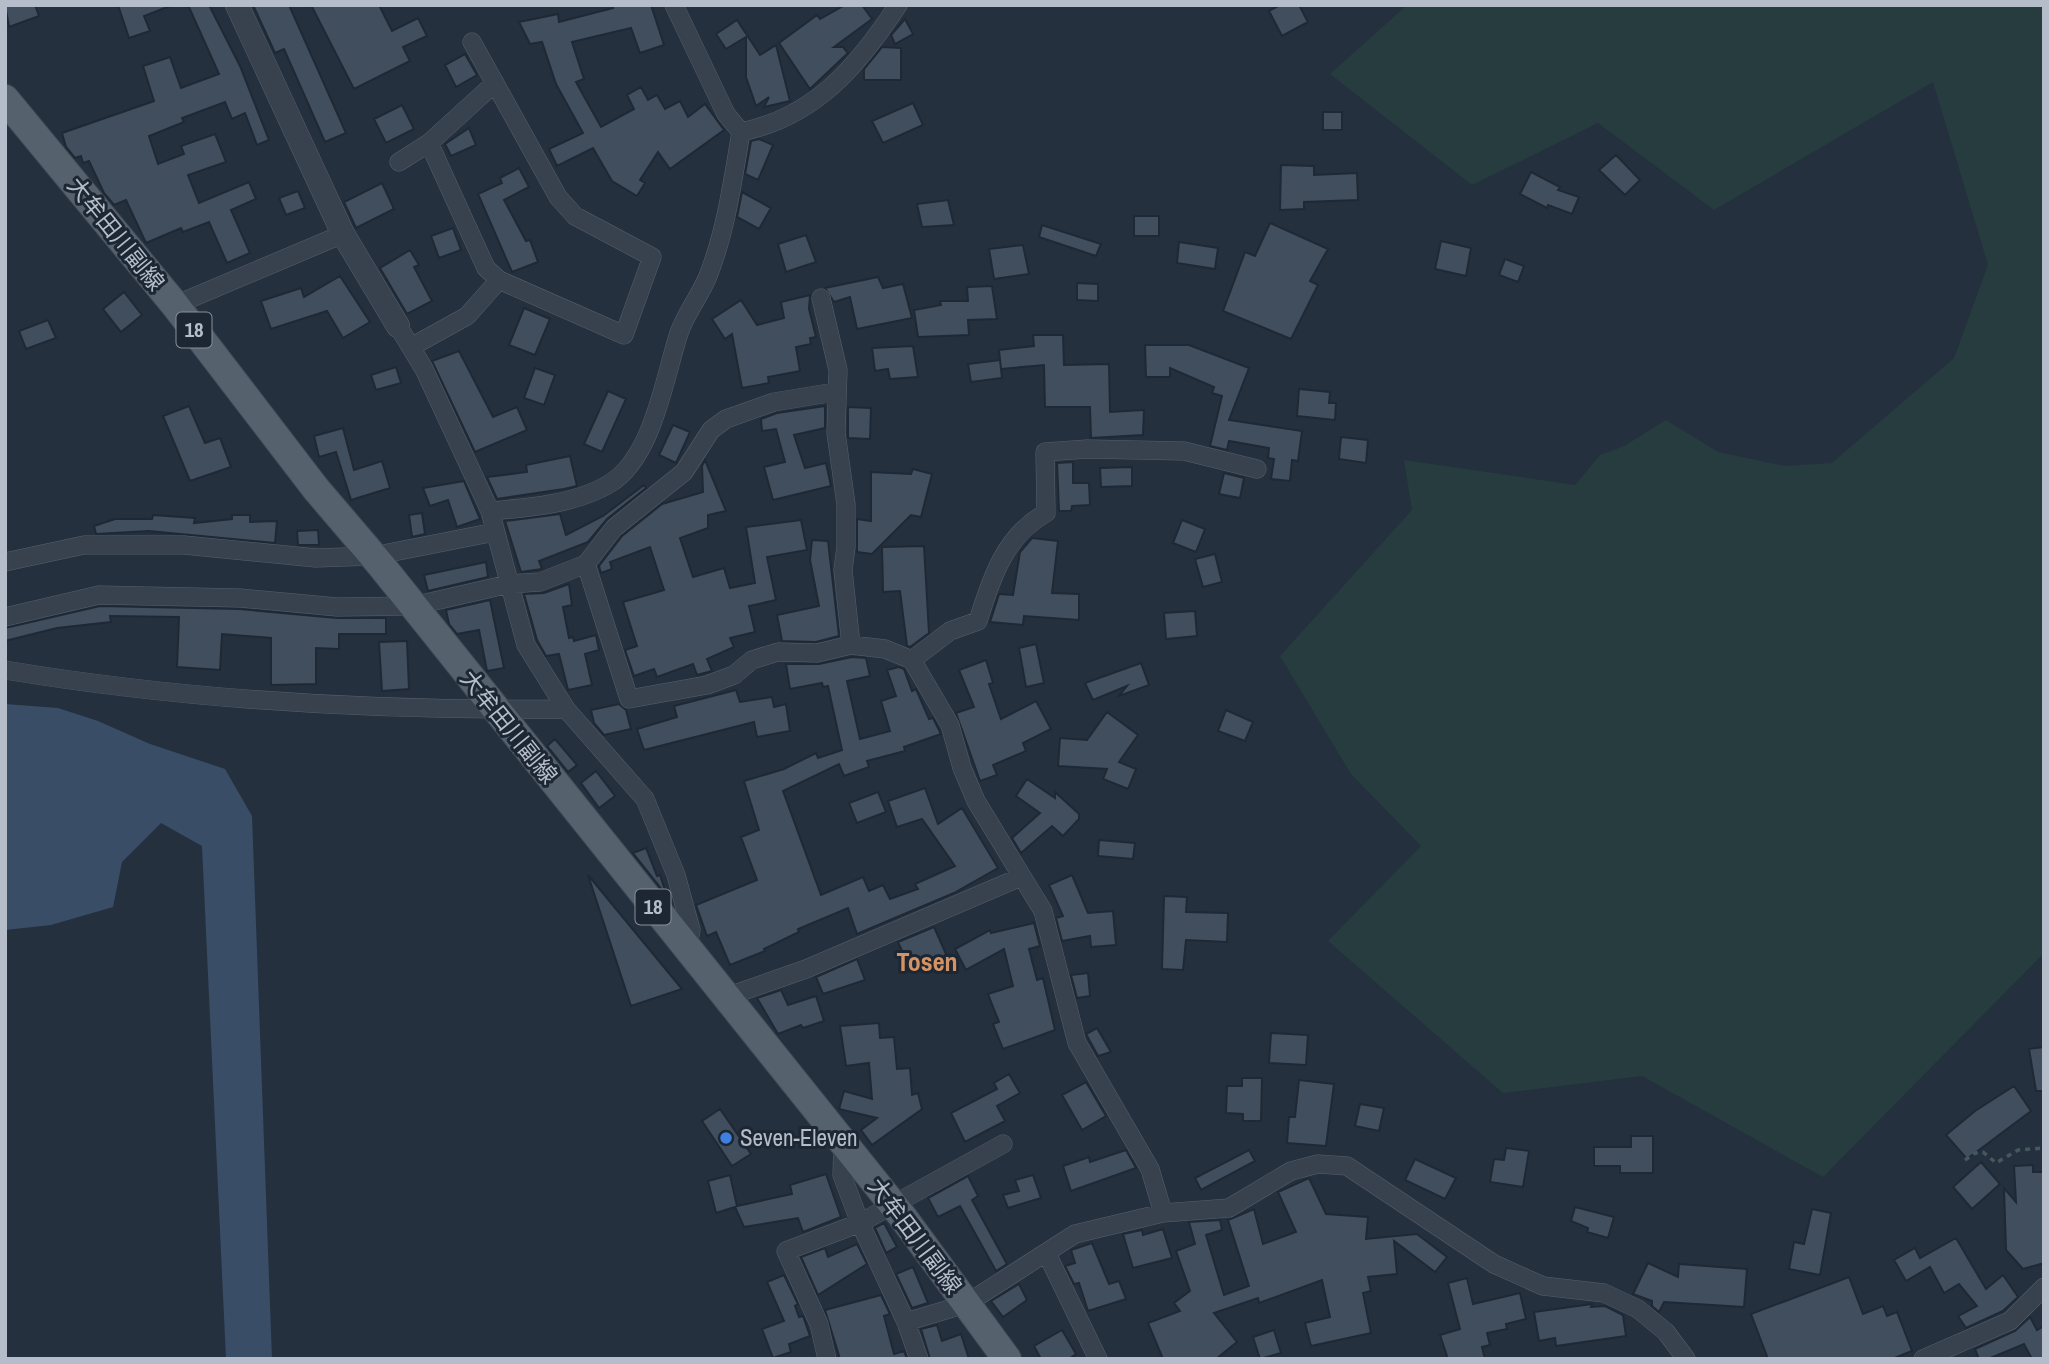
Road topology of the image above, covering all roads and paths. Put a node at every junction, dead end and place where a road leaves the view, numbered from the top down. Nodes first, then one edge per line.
1 (237, 5) edge
2 (674, 5) edge
3 (898, 5) edge
4 (472, 42) dead end
5 (495, 83) junction
6 (5, 99) edge
7 (741, 132) junction
8 (429, 143) junction
9 (399, 162) dead end
10 (343, 234) junction
11 (499, 280) junction
12 (821, 298) dead end
13 (175, 305) junction
14 (398, 326) joint
15 (411, 347) junction
16 (835, 392) junction
17 (1257, 469) dead end
18 (490, 511) junction
19 (495, 532) junction
20 (376, 560) junction
21 (5, 562) edge
22 (586, 564) junction
23 (509, 584) junction
24 (409, 602) junction
25 (5, 617) edge
26 (851, 645) junction
27 (912, 660) junction
28 (5, 670) edge
29 (566, 709) junction
30 (498, 712) junction
31 (1021, 877) junction
32 (687, 950) junction
33 (726, 997) junction
34 (843, 1143) junction
35 (1003, 1144) dead end
36 (2044, 1149) edge
37 (1965, 1160) dead end
38 (893, 1205) junction
39 (1163, 1213) junction
40 (860, 1223) junction
41 (1046, 1254) junction
42 (2044, 1287) edge
43 (966, 1304) junction
44 (906, 1322) junction
45 (827, 1359) edge
46 (919, 1359) edge
47 (1007, 1359) edge
48 (1098, 1359) edge
49 (1686, 1359) edge
50 (1923, 1359) edge

1 - 10 street
2 - 7 street
3 - 7 street
4 - 5 street
5 - 8 street
5 - 11 street
6 - 13 main road, 大牟田川副線 / 18
7 - 18 street
8 - 9 street
8 - 11 street
10 - 13 street
10 - 14 street
11 - 15 street
12 - 16 street
13 - 20 main road, 大牟田川副線 / 18
14 - 15 street
15 - 18 street
16 - 22 street
16 - 26 street
17 - 27 street
18 - 19 street
19 - 20 street
19 - 23 street
20 - 21 street
20 - 24 main road, 大牟田川副線 / 18
22 - 23 street
22 - 26 street
23 - 24 street
23 - 29 street
24 - 25 street
24 - 30 main road, 大牟田川副線 / 18
26 - 27 street
27 - 31 street
28 - 30 street
29 - 30 street
29 - 32 street
30 - 32 main road, 大牟田川副線 / 18
31 - 33 street
31 - 39 street
32 - 33 main road, 大牟田川副線 / 18
33 - 34 main road, 大牟田川副線 / 18
34 - 38 main road, 大牟田川副線 / 18
34 - 40 street
35 - 38 street
36 - 37 path
38 - 40 street
38 - 43 main road, 大牟田川副線 / 18
39 - 41 street
39 - 49 street
40 - 44 street
40 - 45 street
41 - 43 street
41 - 48 street
42 - 50 street
43 - 44 street
43 - 47 main road, 大牟田川副線 / 18
44 - 46 street

